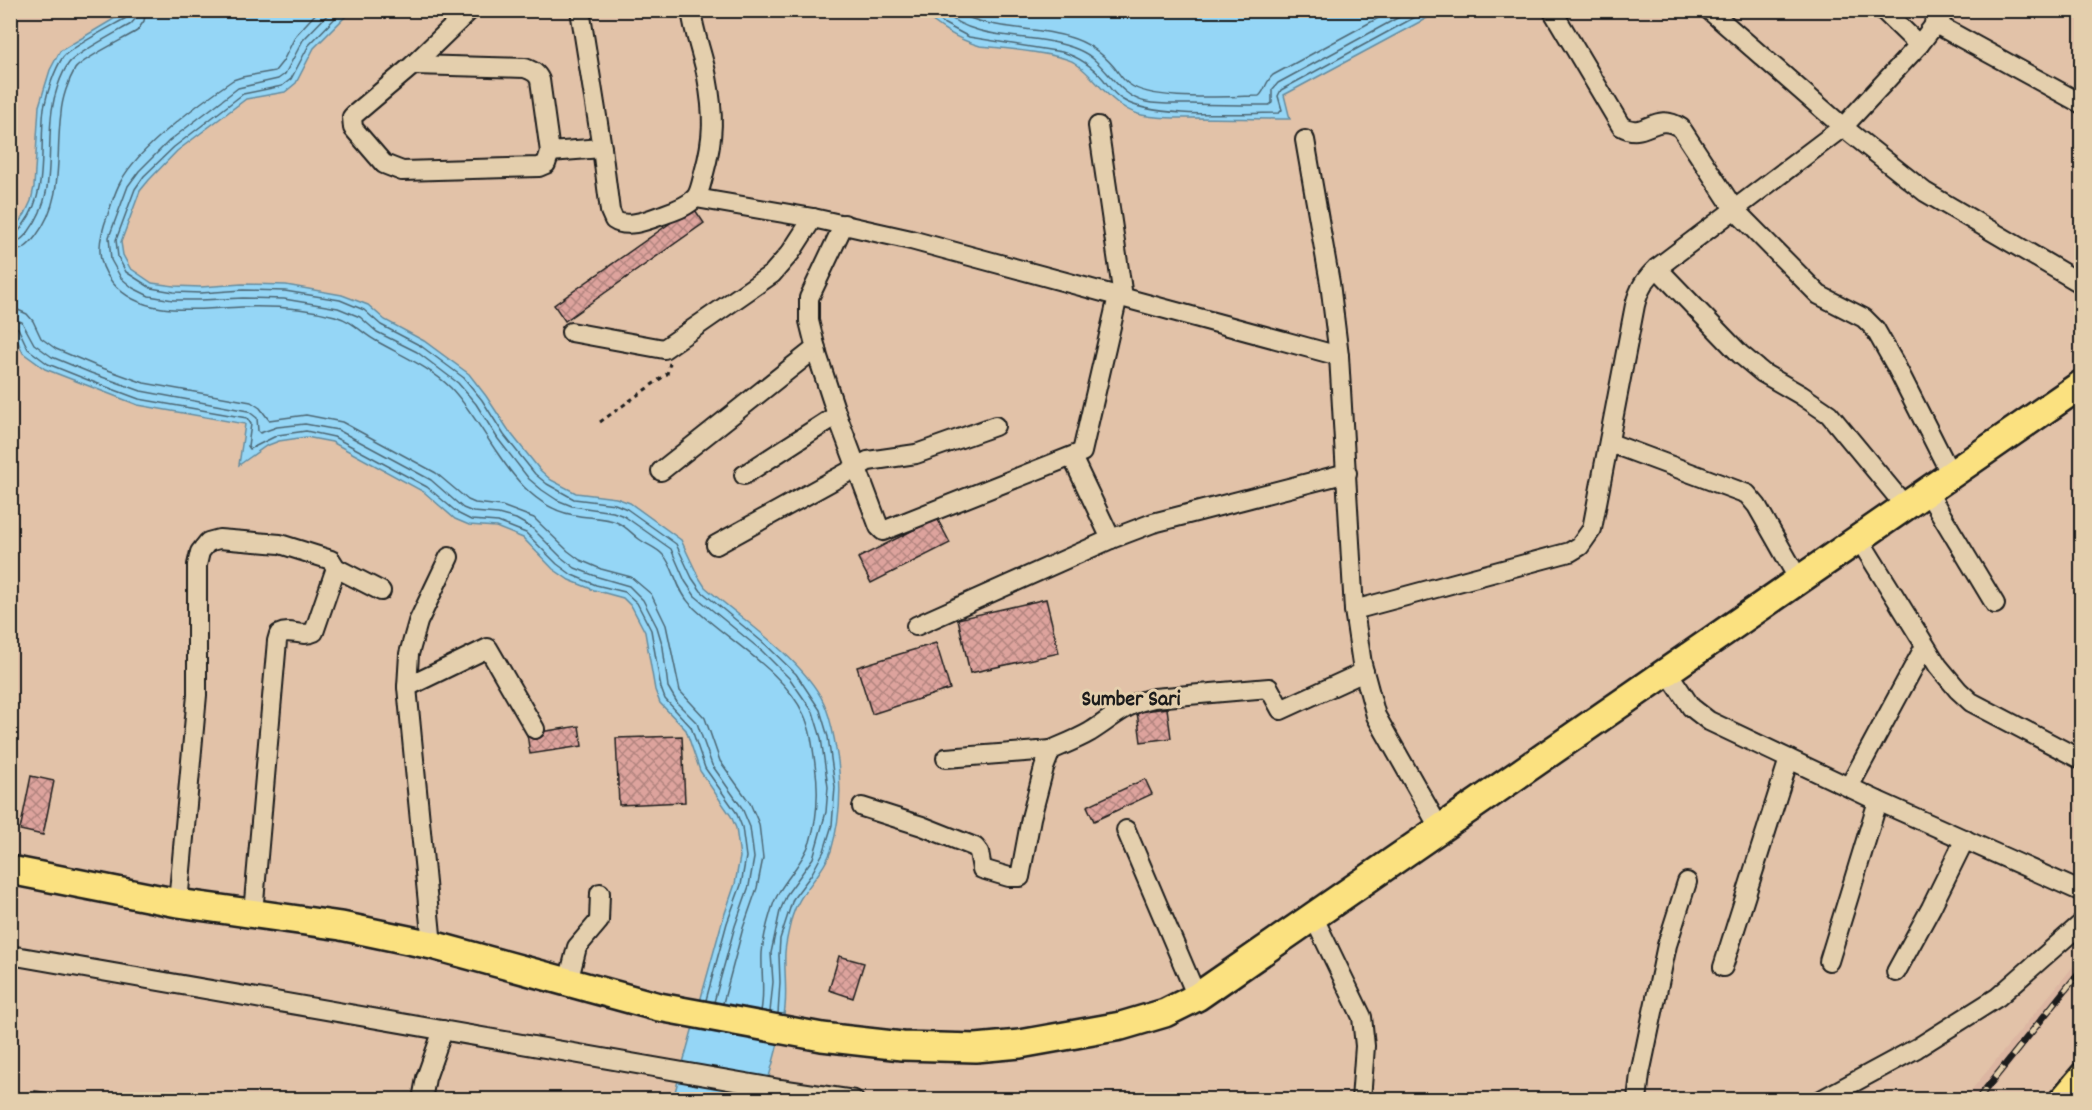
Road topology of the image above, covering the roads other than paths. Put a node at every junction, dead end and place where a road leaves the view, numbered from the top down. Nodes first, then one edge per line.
1 (470, 10) edge
2 (580, 10) edge
3 (691, 10) edge
4 (1552, 10) edge
5 (1709, 10) edge
6 (1884, 10) edge
7 (1940, 17) edge
8 (1918, 45) junction
9 (413, 65) junction
10 (2082, 104) edge
11 (1098, 126) dead end
12 (1842, 127) junction
13 (1305, 140) dead end
14 (602, 148) junction
15 (550, 152) junction
16 (696, 198) junction
17 (1734, 209) junction
18 (813, 218) junction
19 (844, 225) junction
20 (1657, 268) junction
21 (2082, 284) edge
22 (1120, 297) junction
23 (571, 332) dead end
24 (816, 348) junction
25 (1339, 356) junction
26 (2081, 386) edge
27 (837, 415) junction
28 (995, 426) dead end
29 (1610, 443) junction
30 (1072, 457) junction
31 (856, 467) junction
32 (661, 471) dead end
33 (1347, 473) junction
34 (744, 475) dead end
35 (1951, 475) junction
36 (1928, 491) junction
37 (1905, 506) junction
38 (1111, 539) junction
39 (1859, 539) junction
40 (716, 545) dead end
41 (449, 557) dead end
42 (336, 568) junction
43 (1799, 580) junction
44 (381, 591) dead end
45 (1995, 604) dead end
46 (1354, 610) junction
47 (916, 626) dead end
48 (1925, 646) junction
49 (1667, 671) junction
50 (1364, 672) junction
51 (407, 687) junction
52 (535, 729) dead end
53 (1051, 750) junction
54 (946, 758) dead end
55 (1789, 759) junction
56 (2082, 760) edge
57 (1849, 787) junction
58 (1878, 801) junction
59 (862, 807) dead end
60 (1440, 829) junction
61 (1126, 830) dead end
62 (1965, 839) junction
63 (10, 870) edge
64 (1687, 882) dead end
65 (2082, 892) edge
66 (600, 893) dead end
67 (178, 903) junction
68 (253, 913) junction
69 (1313, 916) junction
70 (2082, 922) edge
71 (432, 945) junction
72 (10, 955) edge
73 (1829, 962) dead end
74 (1723, 968) dead end
75 (1896, 972) dead end
76 (568, 982) junction
77 (1197, 997) junction
78 (443, 1030) junction
79 (2082, 1074) edge
80 (828, 1097) edge
81 (422, 1100) edge
82 (854, 1100) edge
83 (1361, 1100) edge
84 (1638, 1100) edge
85 (1821, 1100) edge
86 (2060, 1100) edge

1 - 9 street
2 - 14 street
3 - 16 street
4 - 17 street
5 - 12 street
6 - 8 street
7 - 8 street
7 - 10 street
8 - 12 street
9 - 15 street
9 - 15 street
11 - 22 street
12 - 17 street
12 - 21 street
13 - 25 street
14 - 15 street
14 - 16 street
16 - 18 street
17 - 20 street
17 - 35 street
18 - 19 street
18 - 23 street
19 - 22 street
19 - 24 street
20 - 29 street
20 - 37 street
22 - 25 street
22 - 30 street
24 - 27 street
24 - 32 street
25 - 33 street
26 - 35 highway
27 - 31 street
27 - 34 street
28 - 31 street
29 - 43 street
29 - 46 street
30 - 31 street
30 - 38 street
31 - 40 street
33 - 38 street
33 - 46 street
35 - 36 highway
36 - 37 highway
36 - 45 street
37 - 39 highway
38 - 47 street
39 - 43 highway
39 - 48 street
41 - 51 street
42 - 44 street
42 - 67 street
42 - 68 street
43 - 49 highway
46 - 50 street
48 - 56 street
48 - 57 street
49 - 55 street
49 - 60 highway
50 - 53 street
50 - 60 street
51 - 52 street
51 - 71 street
53 - 54 street
53 - 59 street
55 - 57 street
55 - 74 street
57 - 58 street
58 - 62 street
58 - 73 street
60 - 69 highway
61 - 77 street
62 - 65 street
62 - 75 street
63 - 67 highway
64 - 84 street
66 - 76 street
67 - 68 highway
68 - 71 highway
69 - 77 highway
69 - 83 street
70 - 85 street
71 - 76 highway
72 - 78 street
76 - 77 highway
78 - 80 street
78 - 81 street
79 - 86 main road
80 - 82 street

